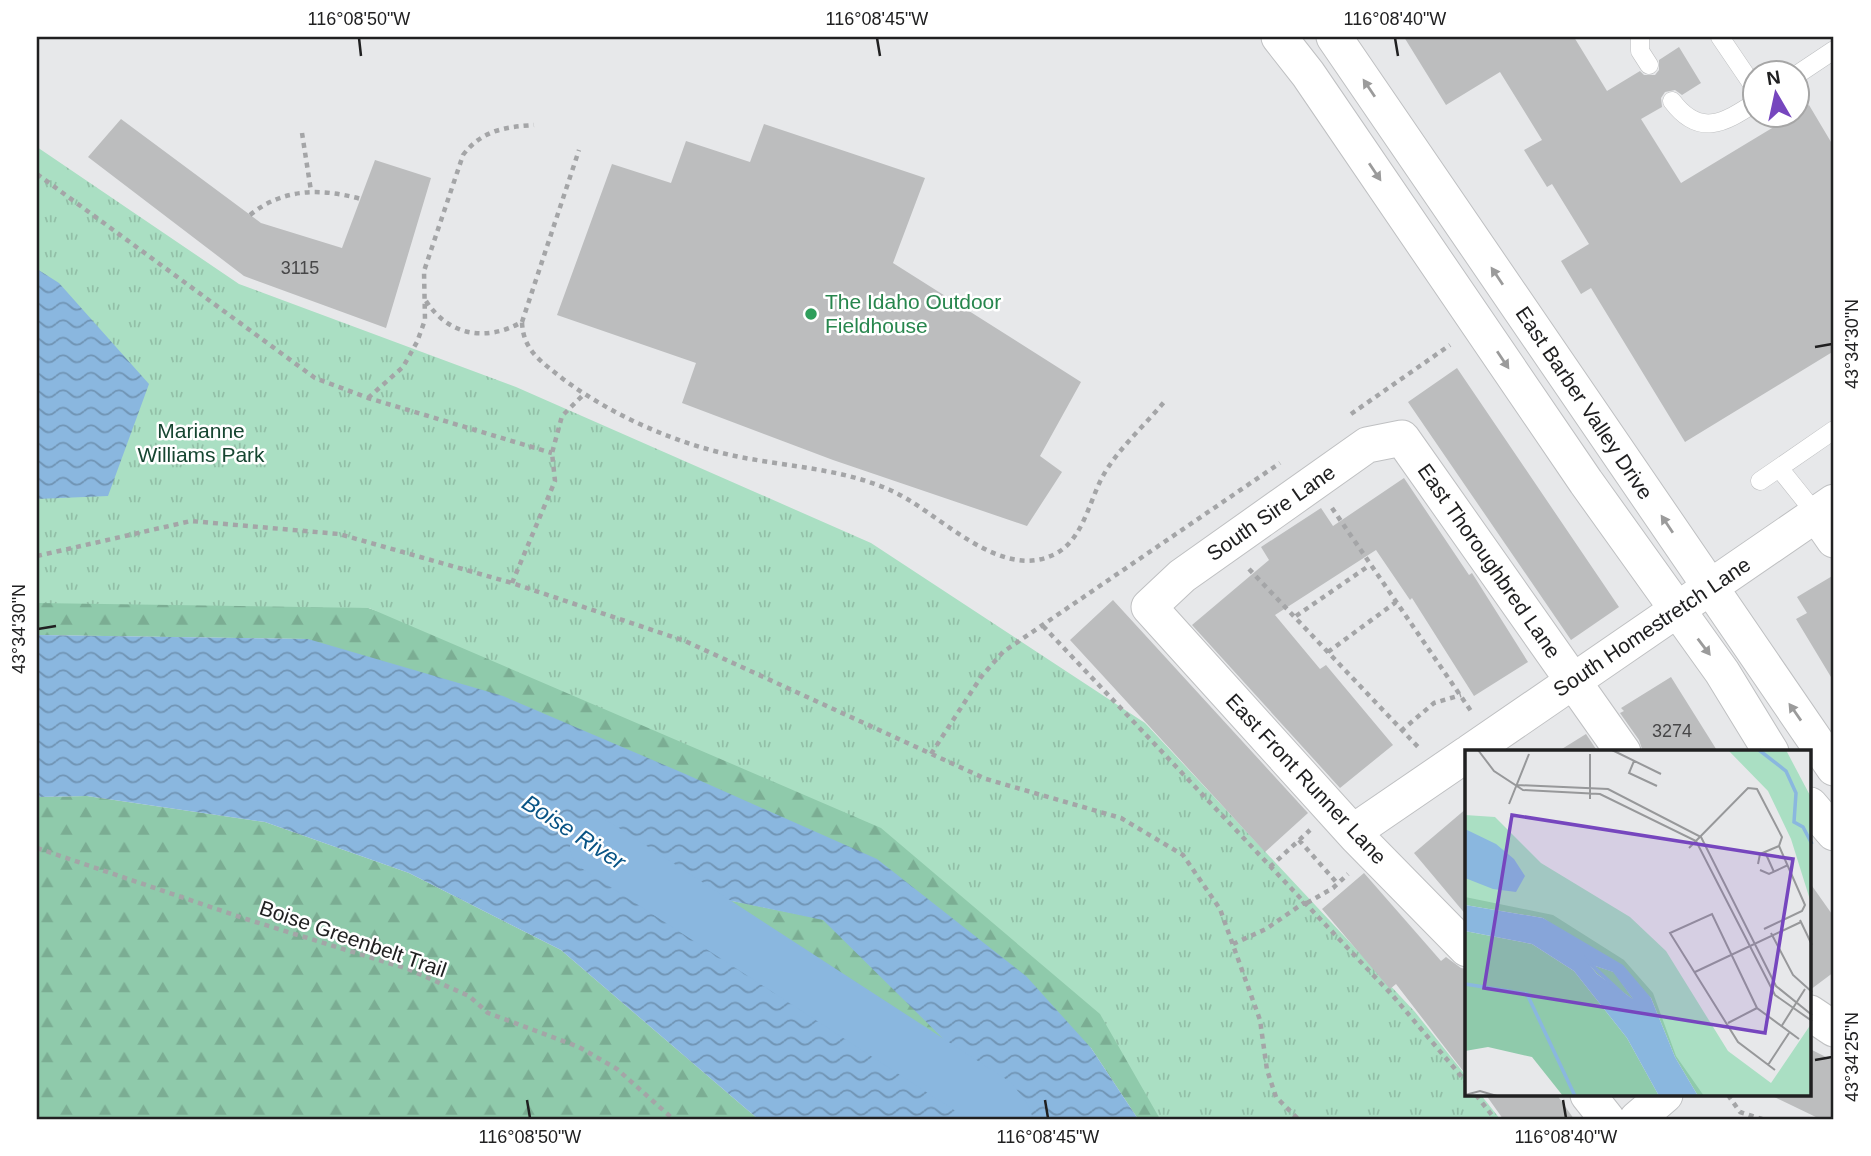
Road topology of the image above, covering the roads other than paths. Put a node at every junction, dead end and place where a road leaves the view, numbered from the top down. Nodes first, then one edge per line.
1 (1279, 37) edge
2 (1334, 37) edge
3 (1640, 37) edge
4 (1720, 37) edge
5 (1834, 50) edge
6 (1812, 64) edge
7 (1649, 65) dead end
8 (1742, 70) edge
9 (1672, 101) dead end
10 (1742, 111) edge
11 (1834, 430) edge
12 (1402, 438) joint
13 (1779, 468) junction
14 (1760, 481) dead end
15 (1828, 519) edge
16 (1709, 587) junction
17 (1149, 607) joint
18 (1676, 609) junction
19 (1573, 681) junction
20 (1472, 750) edge
21 (1622, 750) edge
22 (1770, 750) edge
23 (1465, 755) edge
24 (1834, 768) edge
25 (1812, 807) edge
26 (1353, 832) junction
27 (1834, 833) edge
28 (1465, 946) edge
29 (1812, 1014) edge
30 (1834, 1029) edge
31 (1589, 1096) edge
32 (1664, 1096) edge
33 (1607, 1119) edge
34 (1637, 1119) edge

1 -> 18 street, East Barber Valley Drive
16 -> 2 street, East Barber Valley Drive
3 - 7 lane
4 - 8 lane
5 - 6 lane
9 - 10 lane
11 - 13 lane
12 - 17 street, South Sire Lane
12 - 19 street, East Thoroughbred Lane
13 - 14 lane
13 - 15 lane
15 - 16 street, South Homestretch Lane
16 - 18 street, South Homestretch Lane
24 -> 16 street, East Barber Valley Drive
17 - 26 street, East Front Runner Lane
18 - 19 street, South Homestretch Lane
18 -> 22 street, East Barber Valley Drive
19 - 20 street, South Homestretch Lane
19 - 21 street, East Thoroughbred Lane
23 - 26 street, South Homestretch Lane
25 - 27 street
26 - 28 street, East Front Runner Lane
29 - 30 street
31 - 33 street
32 - 34 street

